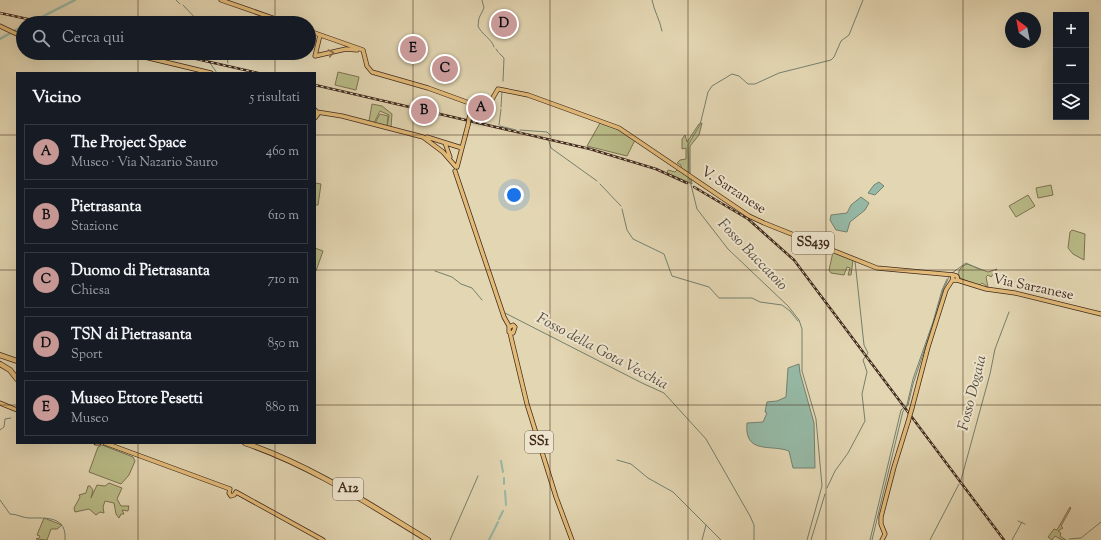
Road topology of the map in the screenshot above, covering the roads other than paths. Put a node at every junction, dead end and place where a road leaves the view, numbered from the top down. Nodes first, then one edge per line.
1 (222, 0) edge
2 (268, 16) edge
3 (0, 26) edge
4 (16, 33) edge
5 (316, 34) edge
6 (320, 35) junction
7 (347, 47) junction
8 (316, 52) edge
9 (316, 56) edge
10 (157, 60) edge
11 (207, 72) edge
12 (473, 105) junction
13 (316, 114) edge
14 (423, 137) junction
15 (445, 143) junction
16 (461, 147) junction
17 (449, 158) junction
18 (456, 169) junction
19 (954, 278) junction
20 (1101, 314) edge
21 (0, 356) edge
22 (16, 361) edge
23 (16, 362) edge
24 (0, 364) edge
25 (12, 372) junction
26 (16, 375) edge
27 (16, 378) edge
28 (0, 404) edge
29 (16, 410) edge
30 (110, 444) edge
31 (250, 444) edge
32 (256, 444) edge
33 (259, 446) junction
34 (323, 540) edge
35 (428, 540) edge
36 (433, 540) edge
37 (572, 540) edge
38 (882, 540) edge

1 - 2 main road
3 - 4 main road
5 - 6 main road
6 - 7 main road
6 -> 8 main road
9 -> 7 main road
7 - 12 main road
10 - 11 main road
12 - 16 main road, bridge
12 - 19 main road, V. Sarzanese / SS439
13 - 14 main road
14 - 15 main road
14 - 17 main road
15 - 16 main road
15 - 17 main road
16 - 18 main road
17 - 18 main road
18 - 37 main road, SS1
19 - 20 main road, Via Sarzanese / SS439
19 - 38 main road, bridge
21 - 22 highway
21 - 23 highway
24 - 25 highway
25 - 26 highway
25 - 27 highway
28 - 29 main road
30 - 34 main road
31 - 33 highway, A12
32 - 33 highway, A12
33 - 35 highway, A12
33 - 36 highway, A12

